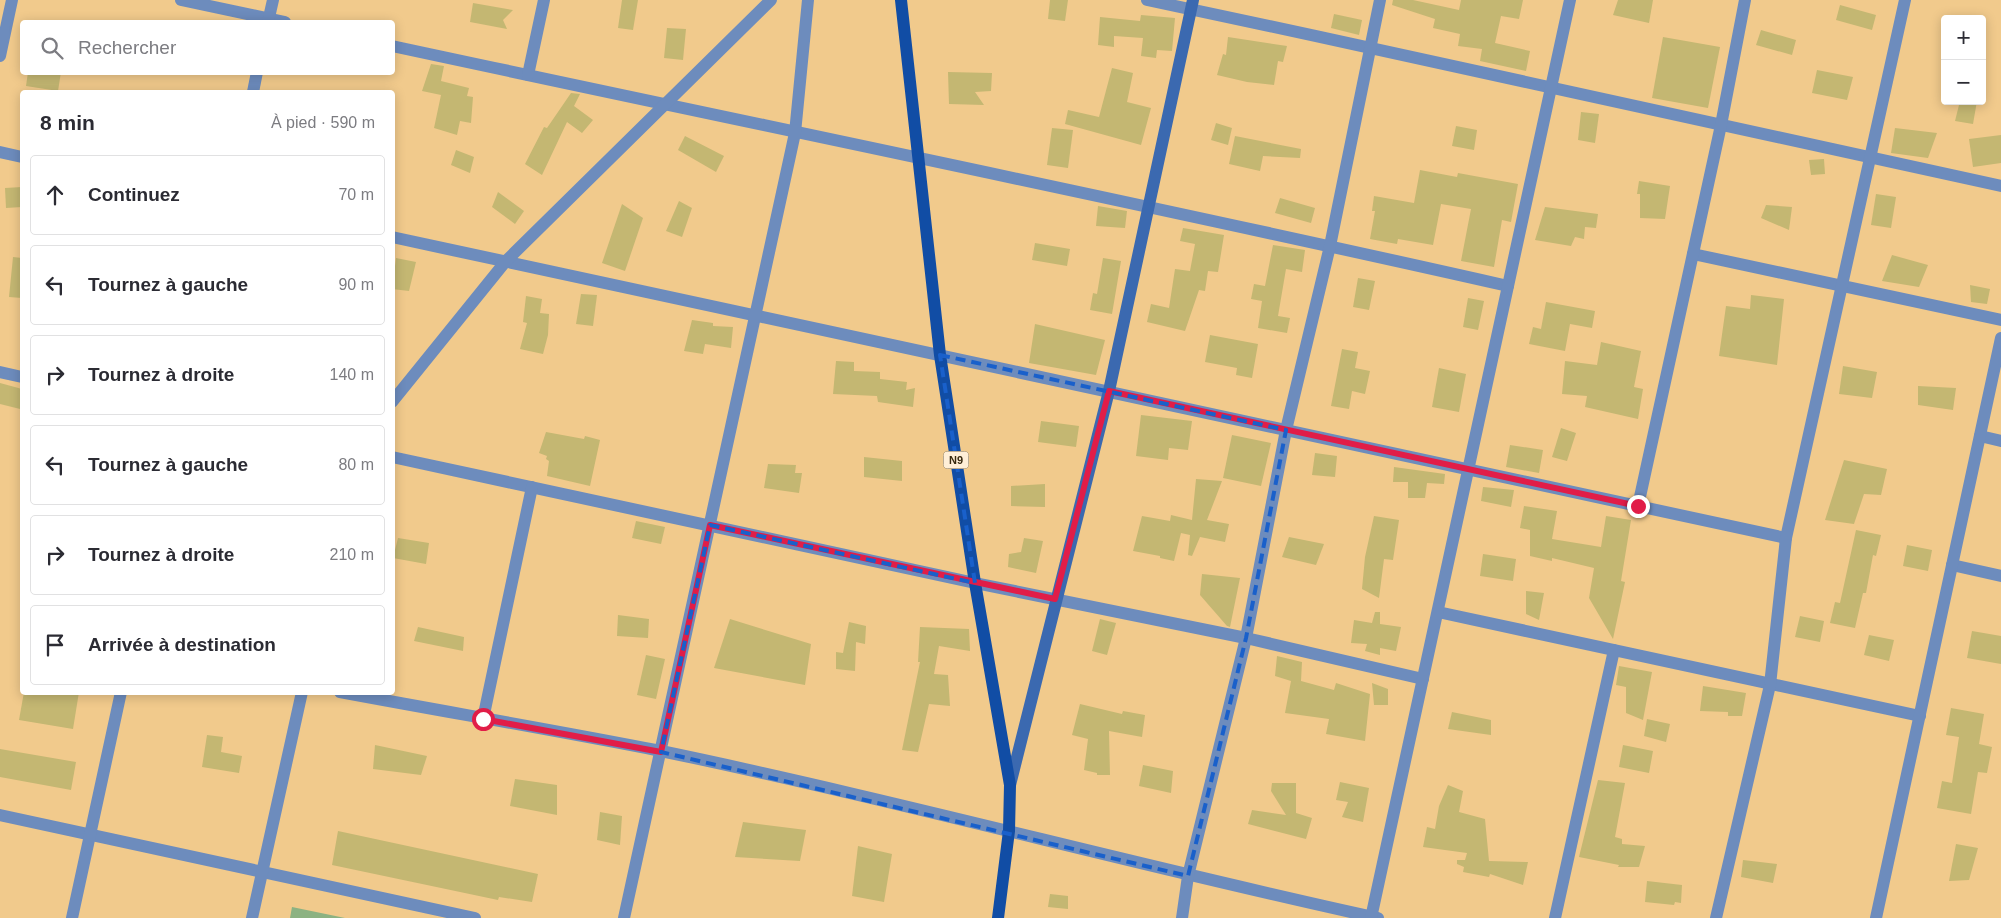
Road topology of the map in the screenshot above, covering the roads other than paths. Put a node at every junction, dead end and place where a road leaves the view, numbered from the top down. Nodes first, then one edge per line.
1 (12, 0) edge
2 (181, 0) edge
3 (273, 0) edge
4 (544, 0) edge
5 (771, 0) edge
6 (808, 0) edge
7 (901, 0) edge
8 (1147, 0) edge
9 (1380, 0) edge
10 (1570, 0) edge
11 (1745, 0) edge
12 (1905, 0) edge
13 (1192, 5) edge
14 (264, 20) edge
15 (268, 20) edge
16 (1369, 46) junction
17 (395, 47) edge
18 (0, 56) edge
19 (256, 75) edge
20 (528, 75) junction
21 (1550, 88) junction
22 (253, 90) edge
23 (665, 105) junction
24 (1721, 125) junction
25 (795, 133) junction
26 (0, 152) edge
27 (20, 157) edge
28 (1870, 157) junction
29 (919, 160) junction
30 (2001, 186) edge
31 (1149, 207) junction
32 (395, 238) edge
33 (1330, 246) junction
34 (1693, 254) junction
35 (506, 261) junction
36 (1508, 286) junction
37 (1841, 286) junction
38 (756, 315) junction
39 (2001, 320) edge
40 (2001, 338) edge
41 (940, 355) junction
42 (0, 372) edge
43 (20, 377) edge
44 (1109, 391) junction
45 (395, 398) edge
46 (1286, 430) junction
47 (1980, 436) junction
48 (2001, 441) edge
49 (395, 458) edge
50 (1468, 469) junction
51 (532, 487) junction
52 (1638, 506) junction
53 (710, 525) junction
54 (1786, 538) junction
55 (1952, 565) junction
56 (2001, 576) edge
57 (974, 583) junction
58 (1055, 599) junction
59 (1438, 612) junction
60 (1246, 638) junction
61 (1614, 650) junction
62 (1423, 679) junction
63 (1770, 685) junction
64 (120, 695) edge
65 (301, 695) edge
66 (356, 695) edge
67 (1920, 716) junction
68 (483, 719) junction
69 (661, 752) junction
70 (1010, 785) junction
71 (0, 815) edge
72 (1009, 831) junction
73 (90, 835) junction
74 (262, 872) junction
75 (1188, 876) junction
76 (444, 915) edge
77 (72, 918) edge
78 (252, 918) edge
79 (475, 918) edge
80 (624, 918) edge
81 (998, 918) edge
82 (1182, 918) edge
83 (1374, 918) edge
84 (1555, 918) edge
85 (1716, 918) edge
86 (1876, 918) edge

1 - 18 street
2 - 14 street
3 - 15 street
4 - 20 street
5 - 23 street
6 - 25 street
7 - 29 main road, N9
8 - 13 street
9 - 16 street
10 - 21 street
11 - 24 street
12 - 28 street
13 - 16 street
13 - 31 main road
16 - 21 street
16 - 33 street
17 - 20 street
19 - 22 street
20 - 23 street
21 - 24 street
21 - 36 street
23 - 25 street
23 - 35 street
24 - 28 street
24 - 34 street
25 - 29 street
25 - 38 street
26 - 27 street
28 - 30 street
28 - 37 street
29 - 31 street
29 - 41 main road, N9
31 - 33 street
31 - 44 main road
32 - 35 street
33 - 36 street
33 - 46 street
34 - 37 street
34 - 52 street
35 - 38 street
35 - 45 street
36 - 50 street
37 - 39 street
37 - 54 street
38 - 41 street
38 - 53 street
40 - 47 street
41 - 44 street
41 - 57 main road, N9
42 - 43 street
44 - 46 street
44 - 58 main road
46 - 50 street
46 - 60 street
47 - 48 street
47 - 55 street
49 - 51 street
50 - 52 street
50 - 59 street
51 - 53 street
51 - 68 street
52 - 54 street
53 - 57 street
53 - 69 street
54 - 63 street
55 - 56 street
55 - 67 street
57 - 58 street
57 - 70 main road, N9
58 - 60 street
58 - 70 main road
59 - 61 street
59 - 62 street
60 - 62 street
60 - 75 street
61 - 63 street
61 - 84 street
62 - 83 street
63 - 67 street
63 - 85 street
64 - 73 street
65 - 74 street
66 - 68 street
67 - 86 street
68 - 69 street
69 - 72 street
69 - 80 street
70 - 72 main road, N9
71 - 73 street
72 - 75 street
72 - 81 main road, N9
73 - 74 street
73 - 77 street
74 - 76 street
74 - 78 street
75 - 82 street
75 - 83 street
76 - 79 street

